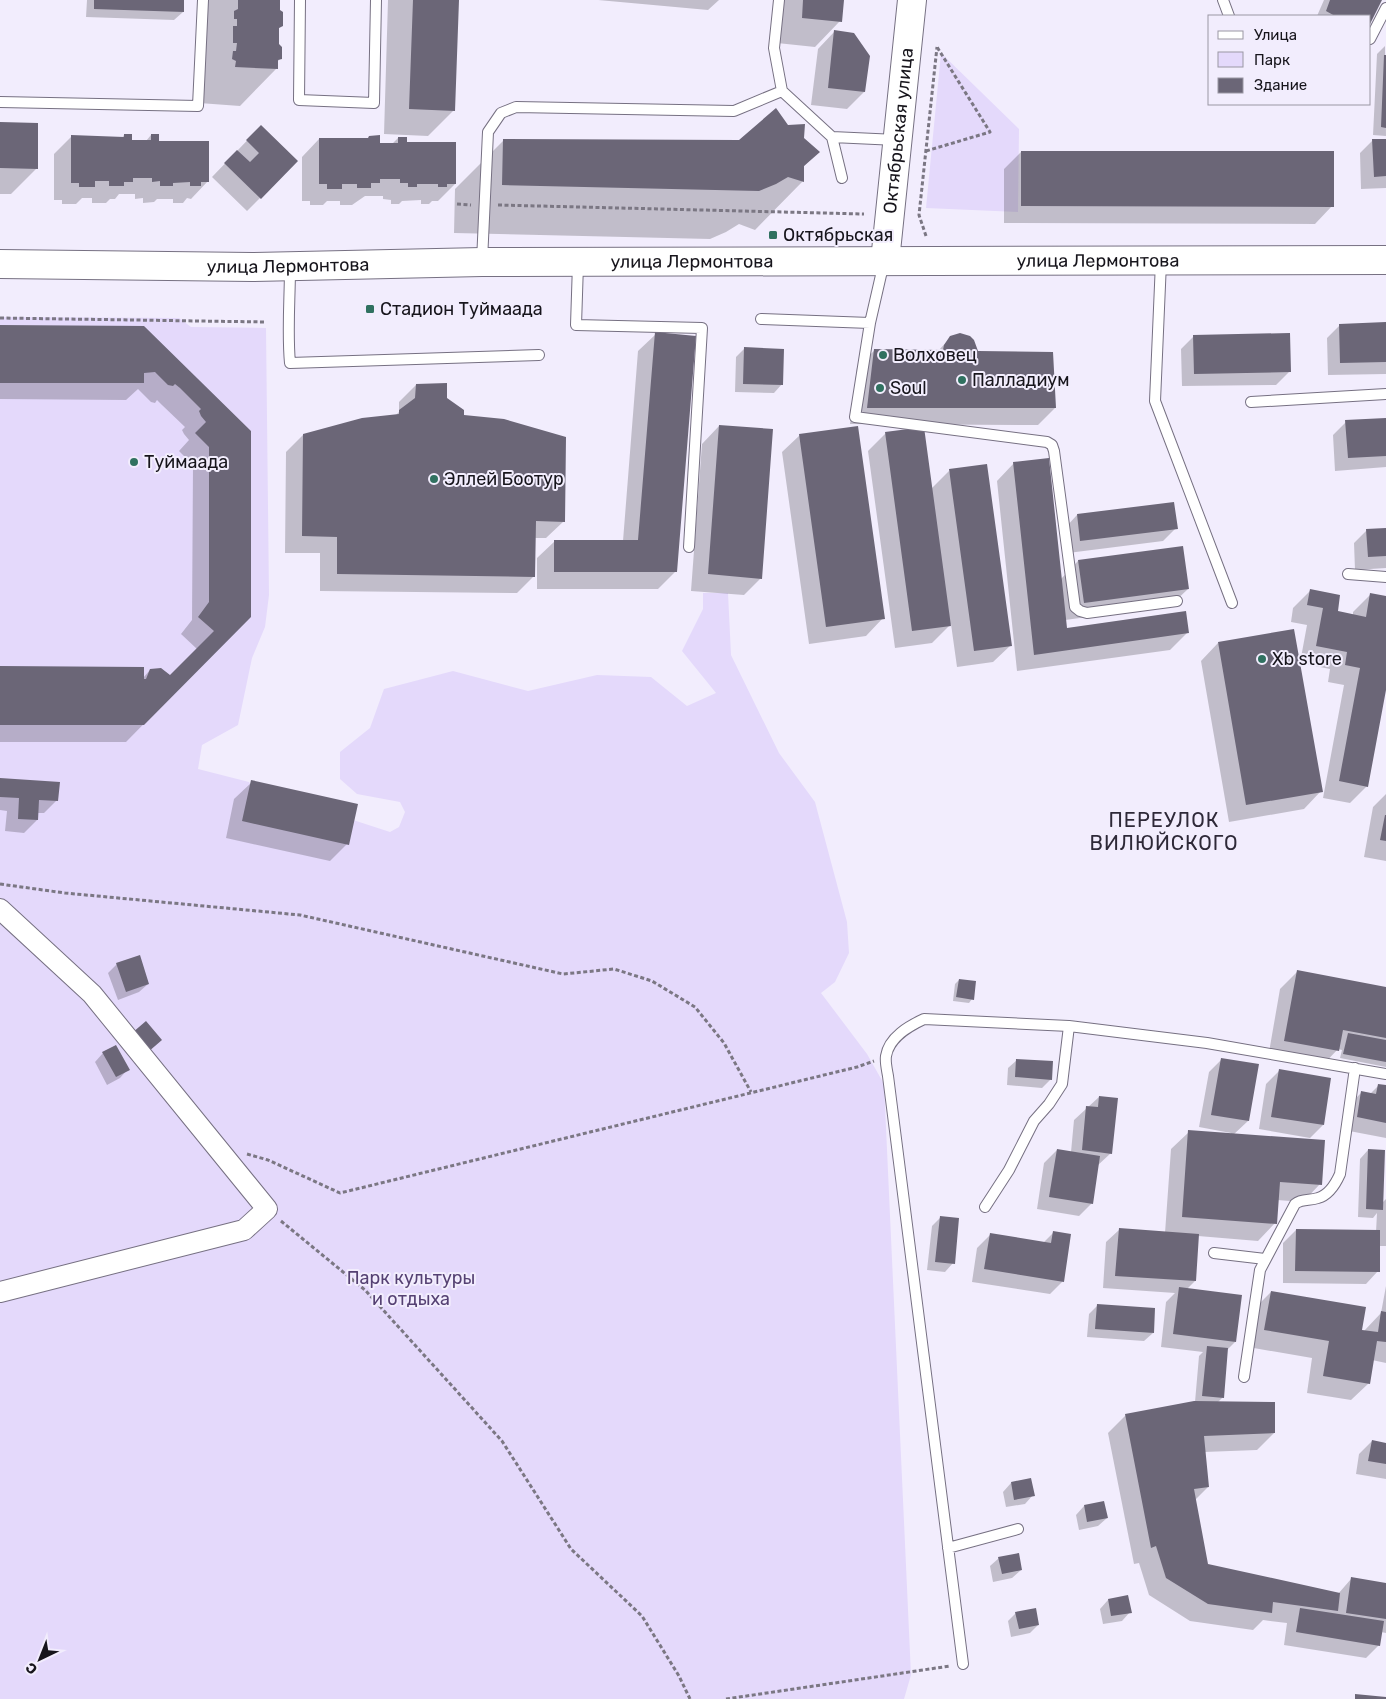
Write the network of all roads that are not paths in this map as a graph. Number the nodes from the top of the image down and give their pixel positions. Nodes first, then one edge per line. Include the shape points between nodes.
1 (203, 0) edge
2 (300, 0) edge
3 (376, 0) edge
4 (779, 0) edge
5 (912, 0) edge
6 (1223, 0) edge
7 (1386, 8) edge
8 (1229, 15) edge
9 (1371, 37) edge
10 (782, 91) junction
11 (0, 102) edge
12 (832, 137) junction
13 (897, 140) junction
14 (842, 178) dead end
15 (1386, 260) edge
16 (1161, 261) junction
17 (482, 262) junction
18 (578, 262) junction
19 (884, 262) junction
20 (0, 264) edge
21 (290, 266) junction
22 (761, 318) dead end
23 (870, 322) junction
24 (539, 354) dead end
25 (1386, 394) edge
26 (1251, 402) dead end
27 (689, 547) dead end
28 (1348, 574) dead end
29 (1386, 577) edge
30 (1177, 601) dead end
31 (1232, 603) dead end
32 (0, 909) edge
33 (1069, 1026) junction
34 (1355, 1068) junction
35 (1386, 1074) edge
36 (985, 1207) dead end
37 (1214, 1253) dead end
38 (1265, 1259) junction
39 (0, 1292) edge
40 (1244, 1377) dead end
41 (1018, 1529) dead end
42 (948, 1548) junction
43 (963, 1664) road end

1 - 11 lane via 198,106
2 - 3 lane via 299,100 374,103
4 - 10 lane via 774,48
5 - 13 main road, Октябрьская улица
6 - 8 lane
7 - 9 lane
10 - 12 lane
10 - 17 lane via 734,111 516,108 501,114 488,132
12 - 13 lane
12 - 14 lane
13 - 19 main road, Октябрьская улица
15 - 16 main road, улица Лермонтова
16 - 19 main road, улица Лермонтова
16 - 31 lane via 1155,401
17 - 18 main road, улица Лермонтова
17 - 21 main road, улица Лермонтова
18 - 19 main road, улица Лермонтова
18 - 27 lane via 576,325 702,328
19 - 23 lane
20 - 21 main road, улица Лермонтова
21 - 24 lane via 290,363
22 - 23 lane
23 - 30 lane via 855,417 1047,442 1054,451 1075,607 1087,613
25 - 26 lane
28 - 29 lane
32 - 39 street via 92,994 267,1209 244,1230
33 - 34 lane via 1206,1043
33 - 36 lane via 1062,1084 1034,1121 1009,1170
33 - 42 lane via 924,1019 907,1027 894,1039 886,1056
34 - 35 lane
34 - 38 lane via 1339,1177 1319,1198 1297,1202
37 - 38 lane
38 - 40 lane via 1260,1270
41 - 42 lane
42 - 43 lane

